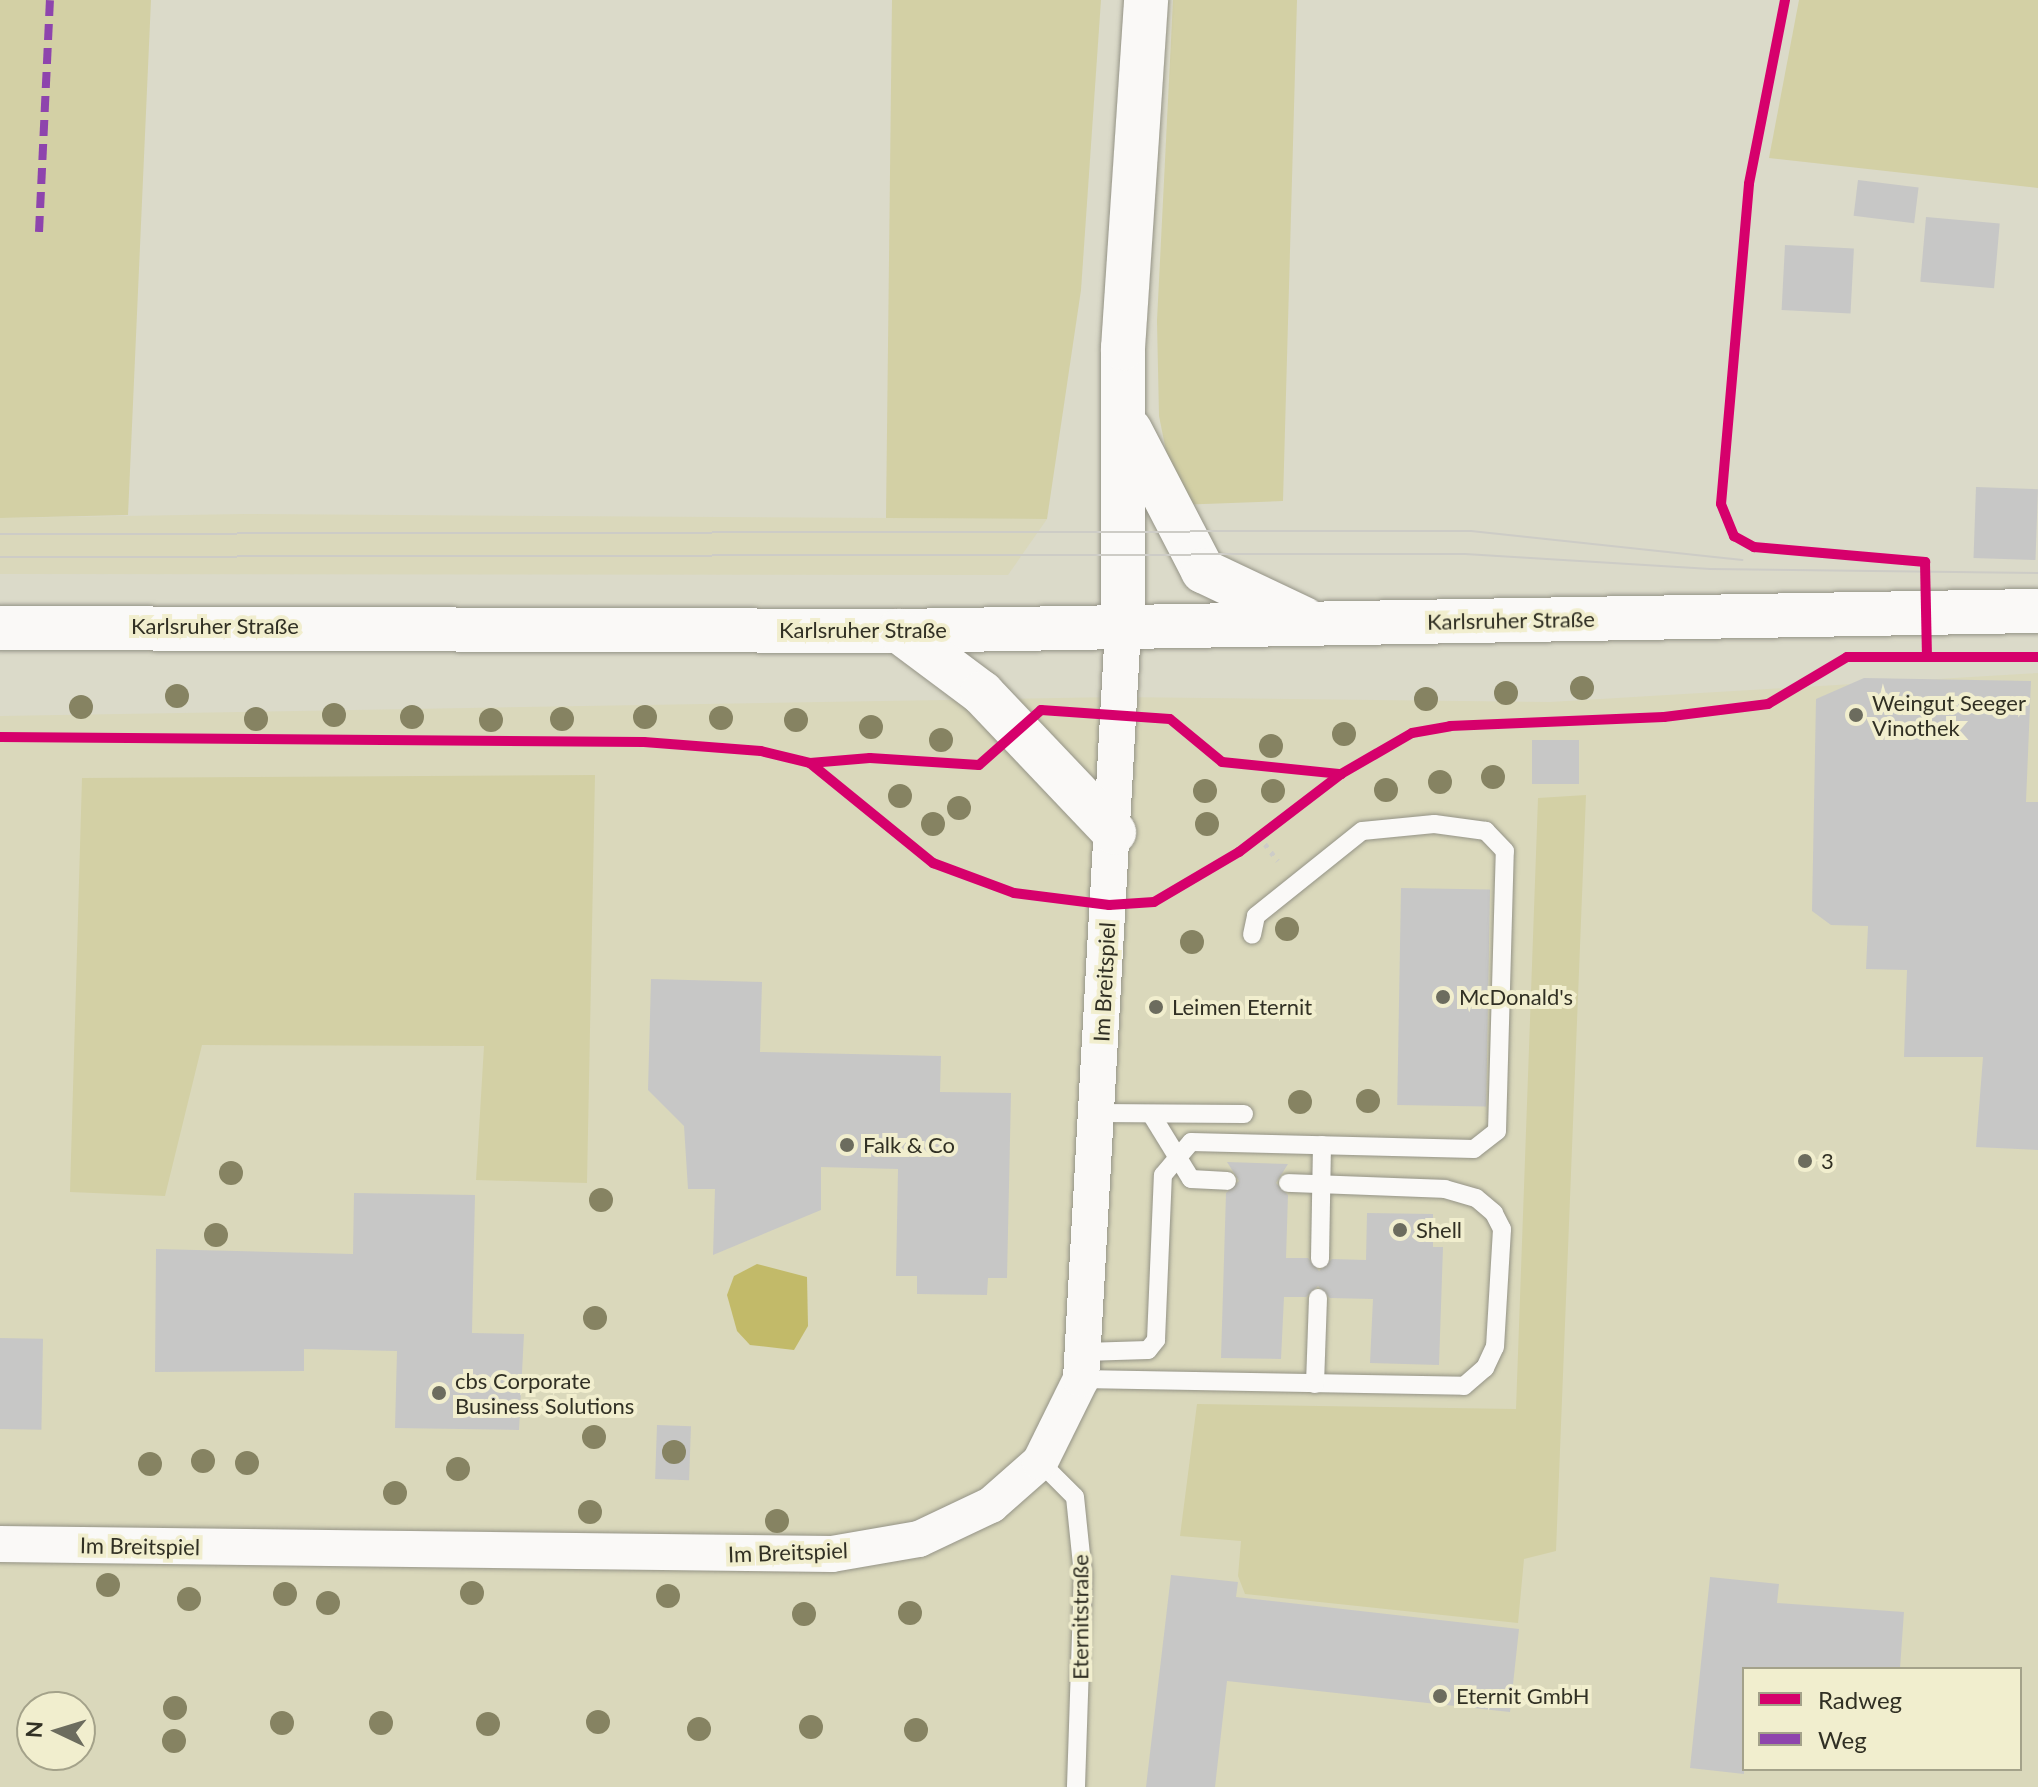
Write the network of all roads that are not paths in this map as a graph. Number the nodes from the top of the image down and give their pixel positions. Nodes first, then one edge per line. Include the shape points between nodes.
1 (1146, 0) edge
2 (1123, 413) junction
3 (2038, 611) edge
4 (1309, 623) junction
5 (1123, 627) junction
6 (0, 628) edge
7 (899, 631) junction
8 (1114, 832) junction
9 (1252, 935) dead end
10 (1097, 1113) junction
11 (1151, 1114) junction
12 (1244, 1114) dead end
13 (1322, 1145) junction
14 (1175, 1153) junction
15 (1227, 1181) dead end
16 (1288, 1183) dead end
17 (1322, 1184) junction
18 (1320, 1259) dead end
19 (1318, 1298) dead end
20 (1082, 1366) junction
21 (1315, 1384) junction
22 (1040, 1462) junction
23 (0, 1544) edge
24 (1076, 1787) edge

1 - 2 main road
2 - 4 main road via 1156,493 1203,571
2 - 5 main road
3 - 4 main road, Karlsruher Straße
4 - 5 main road, Karlsruher Straße
5 - 7 main road, Karlsruher Straße
5 - 8 street, Im Breitspiel
6 - 7 main road, Karlsruher Straße
7 - 8 main road via 982,693
8 - 10 street, Im Breitspiel
9 - 13 lane via 1256,916 1362,831 1447,825 1486,831 1505,851 1497,1131 1474,1149
10 - 11 lane
10 - 20 street, Im Breitspiel
11 - 12 lane
11 - 14 lane
13 - 14 lane via 1191,1142
13 - 17 lane
14 - 15 lane via 1191,1179
14 - 20 lane via 1163,1175 1156,1340 1148,1350
16 - 17 lane
17 - 18 lane
17 - 21 lane via 1445,1189 1476,1198 1502,1229 1495,1347 1464,1386
19 - 21 lane
20 - 21 lane via 1183,1379
20 - 22 street, Im Breitspiel
22 - 23 street, Im Breitspiel via 991,1505 919,1539 832,1554
22 - 24 lane, Eternitstraße via 1075,1497 1083,1575

